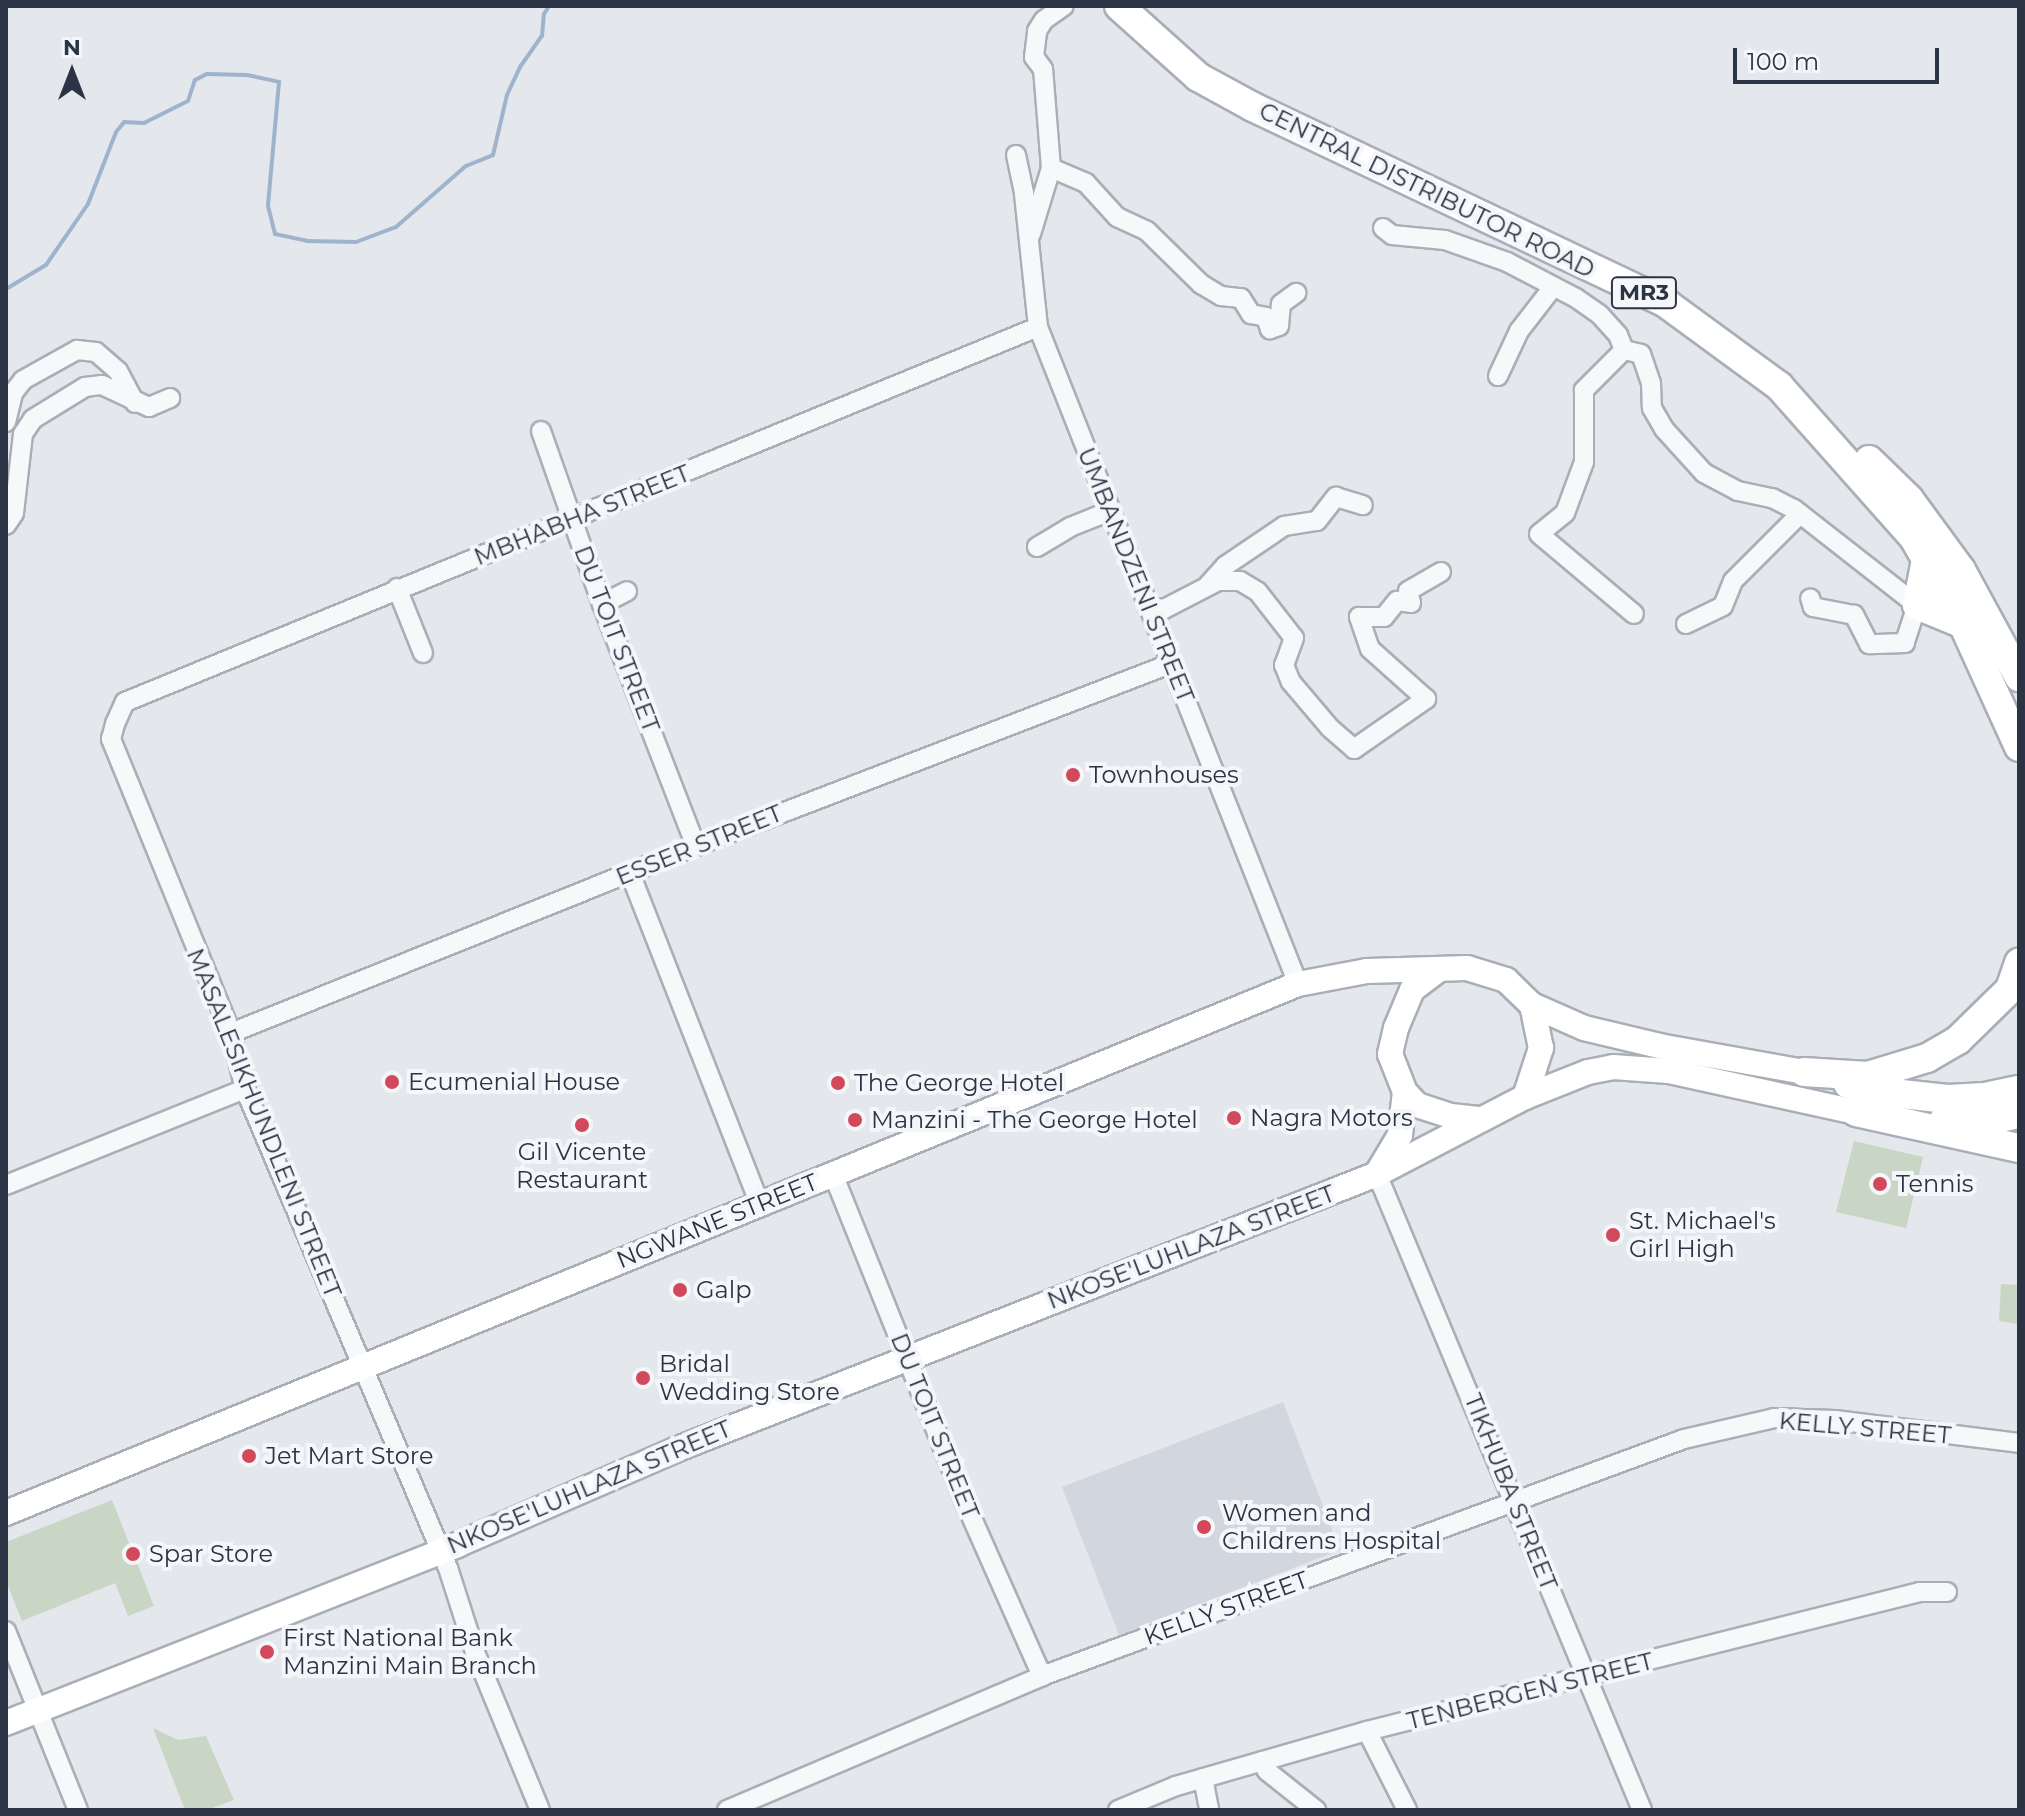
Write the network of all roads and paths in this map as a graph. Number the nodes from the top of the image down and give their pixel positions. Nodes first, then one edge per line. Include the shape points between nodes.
1 (1064, 6) edge
2 (1119, 6) edge
3 (1137, 6) edge
4 (1016, 155) dead end
5 (1051, 168) junction
6 (1383, 228) dead end
7 (1029, 241) junction
8 (1553, 287) junction
9 (1296, 293) dead end
10 (1038, 327) junction
11 (1624, 350) junction
12 (1498, 376) dead end
13 (170, 398) dead end
14 (135, 403) junction
15 (6, 422) edge
16 (541, 431) dead end
17 (1363, 505) dead end
18 (1110, 511) junction
19 (1800, 514) junction
20 (572, 520) junction
21 (6, 525) edge
22 (1037, 547) dead end
23 (1926, 560) junction
24 (1441, 572) dead end
25 (1208, 585) junction
26 (397, 588) junction
27 (627, 591) dead end
28 (1810, 598) dead end
29 (602, 604) junction
30 (1917, 605) junction
31 (1148, 607) junction
32 (1634, 614) dead end
33 (1686, 624) dead end
34 (1963, 624) junction
35 (423, 653) dead end
36 (1170, 664) junction
37 (2019, 677) edge
38 (125, 702) joint
39 (2019, 747) edge
40 (696, 846) junction
41 (630, 873) junction
42 (2019, 963) edge
43 (1437, 971) junction
44 (1298, 984) junction
45 (1532, 1005) junction
46 (231, 1033) junction
47 (1804, 1072) junction
48 (245, 1089) junction
49 (2019, 1090) edge
50 (1405, 1092) junction
51 (1525, 1097) junction
52 (1856, 1112) junction
53 (2019, 1114) edge
54 (1481, 1119) junction
55 (2011, 1147) edge
56 (833, 1174) junction
57 (1377, 1174) junction
58 (6, 1185) edge
59 (759, 1203) junction
60 (906, 1358) junction
61 (363, 1366) junction
62 (2019, 1443) edge
63 (1516, 1502) junction
64 (6, 1513) edge
65 (439, 1550) junction
66 (1947, 1592) dead end
67 (6, 1631) edge
68 (1042, 1676) junction
69 (1587, 1678) junction
70 (38, 1711) junction
71 (6, 1723) edge
72 (1367, 1731) junction
73 (1262, 1761) junction
74 (1203, 1778) junction
75 (78, 1810) edge
76 (540, 1810) edge
77 (727, 1810) edge
78 (1118, 1810) edge
79 (1209, 1810) edge
80 (1316, 1810) edge
81 (1407, 1810) edge
82 (1642, 1810) edge

1 - 5 street via 1037,31 1034,57 1043,69
2 - 23 highway, CENTRAL DISTRIBUTOR ROAD / MR3 via 1198,77 1667,304 1779,386 1892,511
3 - 37 highway, CENTRAL DISTRIBUTOR ROAD / MR3 via 1202,66 1674,298 1784,377 1909,499 1961,570
4 - 7 street, UMBANDZENI STREET
5 - 7 street
5 - 9 street via 1086,183 1117,217 1147,231 1201,284 1221,296 1241,298 1251,314 1266,317 1270,329 1283,327 1281,304
6 - 8 street via 1392,235 1445,240 1507,262
7 - 10 street, UMBANDZENI STREET
8 - 11 street via 1600,315
8 - 12 street via 1519,331
10 - 18 street, UMBANDZENI STREET
10 - 20 street, MBHABHA STREET
11 - 19 street via 1641,354 1651,383 1652,408 1704,473
11 - 32 street via 1584,390 1584,462 1565,513 1539,534
13 - 14 street via 149,407
14 - 15 street via 118,371 96,352 77,350 23,380 13,393
14 - 21 street via 102,385 85,387 33,419 23,434 14,513
16 - 20 street, DU TOIT STREET
17 - 25 street via 1336,497 1317,521 1284,526 1225,566
18 - 22 street
18 - 31 street, UMBANDZENI STREET
19 - 30 street
19 - 33 street via 1733,581 1723,606
20 - 26 street, MBHABHA STREET
20 - 29 street, DU TOIT STREET
23 - 30 highway
23 - 34 highway, CENTRAL DISTRIBUTOR ROAD / MR3
24 - 25 street via 1408,591 1411,603 1397,601 1384,617 1359,617 1370,649 1426,699 1354,749 1291,682 1284,665 1294,638 1258,592 1240,581
25 - 31 street via 1164,609
26 - 35 street
26 - 38 street, MBHABHA STREET
27 - 29 street
28 - 30 street via 1813,607 1854,615 1869,644 1905,643
29 - 40 street, DU TOIT STREET
30 - 34 highway
31 - 36 street, UMBANDZENI STREET
34 - 39 highway, CENTRAL DISTRIBUTOR ROAD / MR3
36 - 40 street, ESSER STREET
36 - 44 street, UMBANDZENI STREET
38 - 46 street, MASALESIKHUNDLENI STREET via 111,739
40 - 41 street, ESSER STREET
41 - 46 street, ESSER STREET
41 - 59 street
42 - 47 highway via 2010,989 1958,1040 1927,1058 1868,1076
43 - 44 main road, NGWANE STREET via 1367,971
43 - 45 main road via 1467,968 1491,974 1506,980
43 - 50 main road via 1412,990 1396,1028 1390,1054
44 - 56 main road, NGWANE STREET
45 - 47 main road via 1584,1028
45 - 51 main road via 1541,1048
46 - 48 street, MASALESIKHUNDLENI STREET
47 - 49 highway via 1874,1091 1948,1099
48 - 58 street
48 - 61 street, MASALESIKHUNDLENI STREET
50 - 54 main road via 1434,1112
50 - 57 main road via 1400,1135
51 - 52 main road via 1588,1072 1635,1067
51 - 54 main road
52 - 53 highway via 1949,1121
52 - 55 highway
54 - 57 main road, NKOSE'LUHLAZA STREET
56 - 59 main road, NGWANE STREET
56 - 60 street, DU TOIT STREET
57 - 60 main road, NKOSE'LUHLAZA STREET
57 - 63 street, TIKHUBA STREET
59 - 61 main road, NGWANE STREET
60 - 65 main road, NKOSE'LUHLAZA STREET
60 - 68 street, DU TOIT STREET
61 - 64 main road, NGWANE STREET
61 - 65 street, MASALESIKHUNDLENI STREET
62 - 63 street, KELLY STREET via 1835,1420 1774,1418 1684,1439
63 - 68 street, KELLY STREET
63 - 69 street, TIKHUBA STREET
65 - 70 main road, NKOSE'LUHLAZA STREET
65 - 76 street, MASALESIKHUNDLENI STREET
66 - 69 street, TENBERGEN STREET via 1920,1592
67 - 70 street
68 - 77 street, KELLY STREET
69 - 72 street, TENBERGEN STREET
69 - 82 street, TIKHUBA STREET
70 - 71 main road, NKOSE'LUHLAZA STREET
70 - 75 street
72 - 73 street, TENBERGEN STREET
72 - 81 street
73 - 74 street, TENBERGEN STREET
73 - 80 street via 1267,1771
74 - 78 street, TENBERGEN STREET
74 - 79 street

